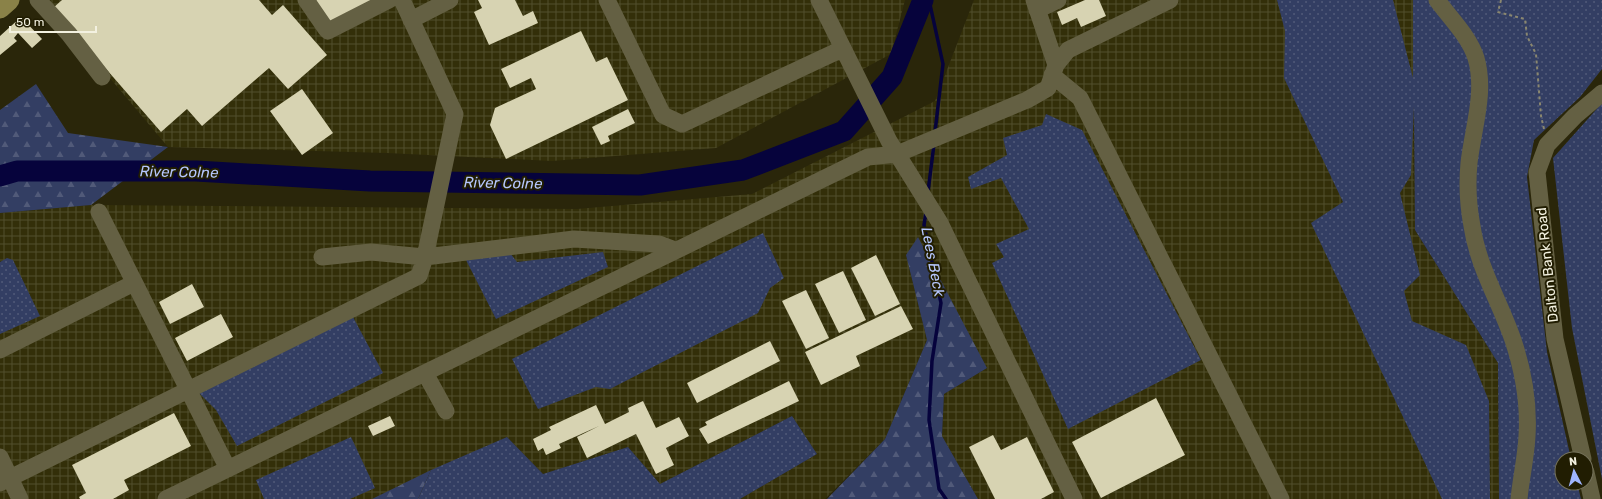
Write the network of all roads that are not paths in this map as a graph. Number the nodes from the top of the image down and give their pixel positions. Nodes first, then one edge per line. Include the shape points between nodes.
1 (9, 0) edge
2 (306, 0) edge
3 (390, 0) edge
4 (402, 0) edge
5 (450, 0) edge
6 (607, 0) edge
7 (819, 0) edge
8 (1058, 0) edge
9 (1170, 0) edge
10 (1437, 0) edge
11 (47, 3) edge
12 (1035, 5) edge
13 (0, 8) edge
14 (411, 20) junction
15 (842, 49) junction
16 (1054, 70) junction
17 (102, 77) dead end
18 (1602, 93) edge
19 (893, 148) junction
20 (99, 212) dead end
21 (675, 250) junction
22 (425, 257) junction
23 (322, 258) dead end
24 (134, 283) junction
25 (0, 350) edge
26 (425, 373) junction
27 (188, 391) junction
28 (446, 411) dead end
29 (1581, 451) edge
30 (0, 457) edge
31 (228, 468) junction
32 (5, 481) edge
33 (20, 499) edge
34 (166, 499) edge
35 (1074, 499) edge
36 (1281, 499) edge
37 (1519, 499) edge

1 - 13 main road
2 - 3 street via 326,30 331,30
4 - 14 street
5 - 14 street
6 - 15 street via 663,115 682,124
7 - 15 street
8 - 12 street
9 - 16 street via 1068,50
10 - 37 street via 1476,57 1480,78 1469,163 1468,198 1472,228 1483,267 1513,341 1523,382 1527,408 1527,436
11 - 17 street
12 - 16 street
14 - 22 street via 455,114
15 - 19 street
16 - 19 street via 1048,88 1027,100
16 - 36 street via 1080,98
18 - 29 street, Dalton Bank Road via 1547,145 1537,172 1555,339
19 - 21 street via 868,157
19 - 35 street via 940,223
20 - 24 street
21 - 22 street via 659,244 574,239
21 - 26 street
22 - 23 street via 371,252
22 - 27 street via 419,276
24 - 25 street
24 - 27 street
26 - 28 street
26 - 31 street
27 - 31 street
27 - 32 street
30 - 32 street
31 - 34 street
32 - 33 street

